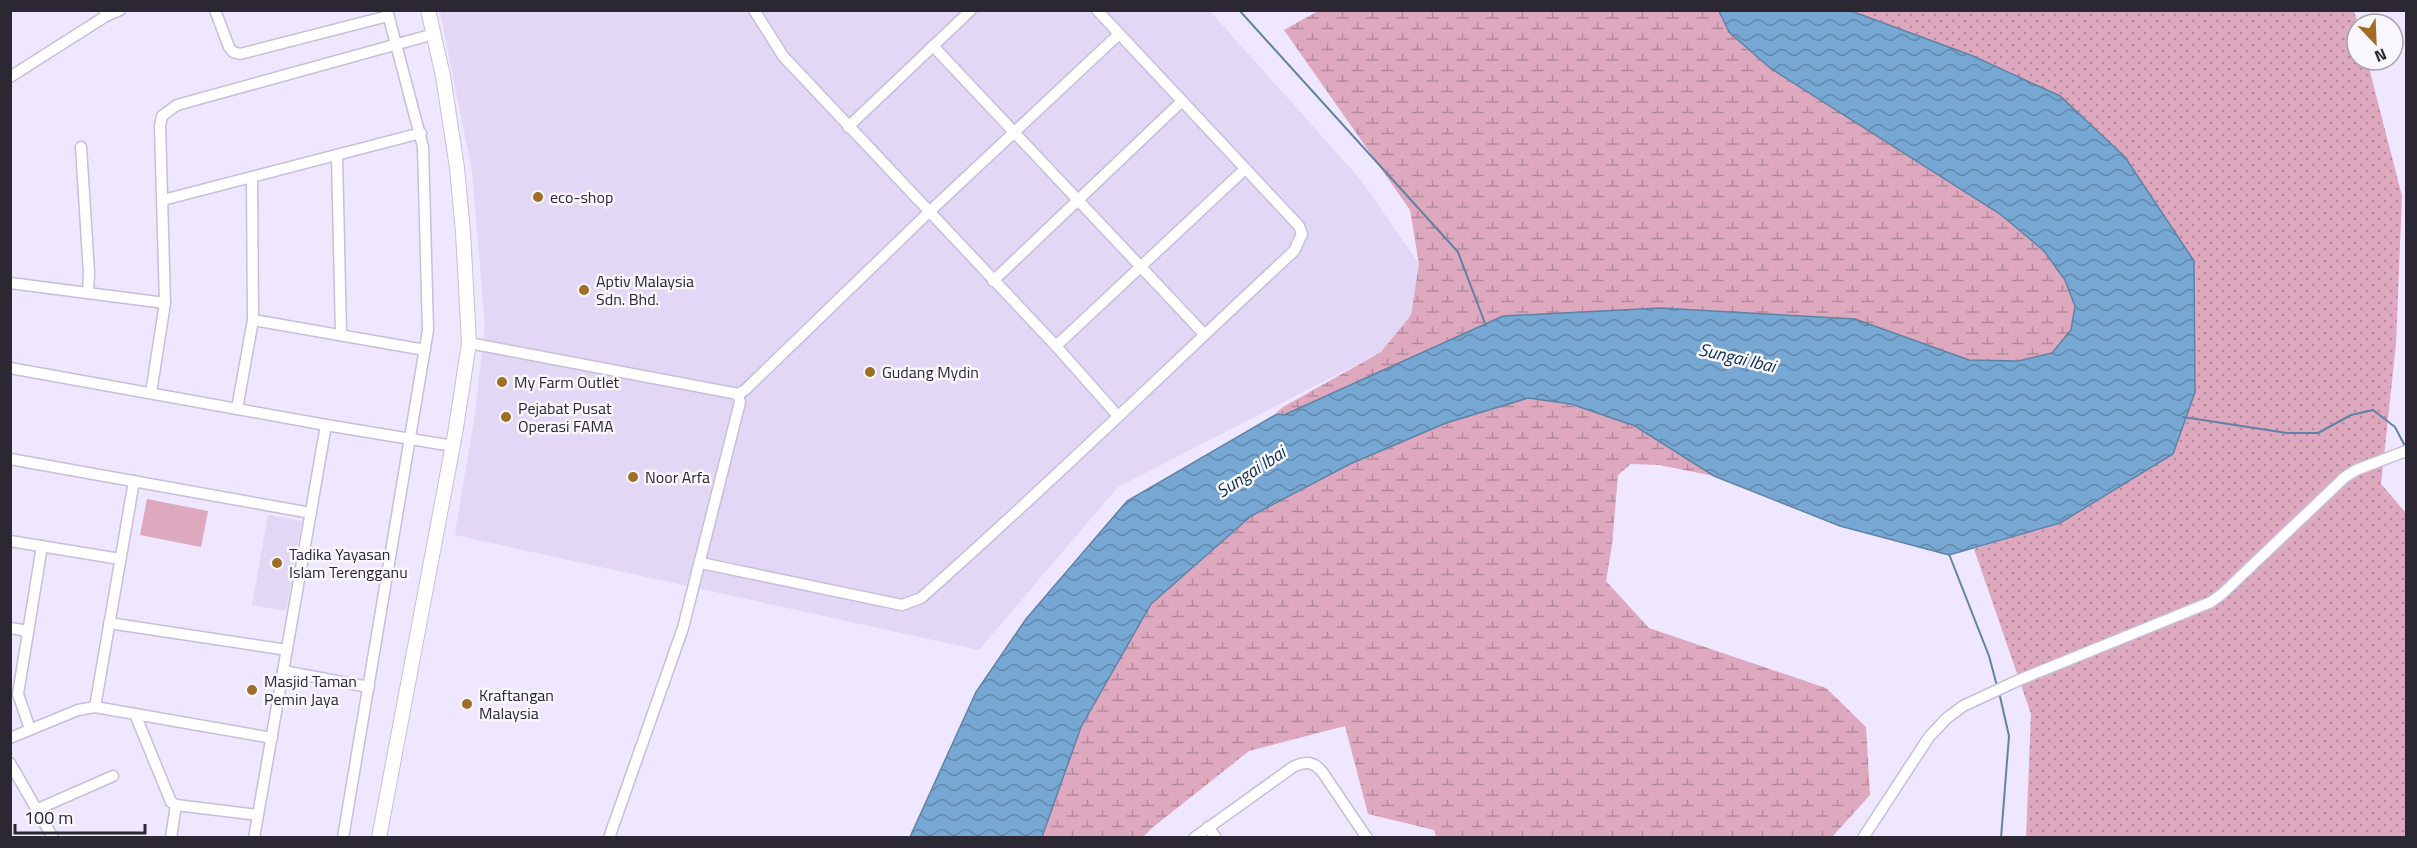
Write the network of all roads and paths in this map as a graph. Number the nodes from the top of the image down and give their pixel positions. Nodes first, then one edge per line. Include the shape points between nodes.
1 (120, 10) edge
2 (215, 10) edge
3 (428, 10) edge
4 (754, 10) edge
5 (971, 10) edge
6 (1097, 10) edge
7 (105, 13) edge
8 (388, 13) edge
9 (434, 34) junction
10 (1119, 34) junction
11 (394, 37) junction
12 (933, 46) junction
13 (10, 77) edge
14 (1182, 101) junction
15 (848, 128) junction
16 (1014, 132) junction
17 (421, 133) junction
18 (81, 147) dead end
19 (337, 155) junction
20 (1245, 169) junction
21 (252, 177) junction
22 (163, 200) junction
23 (1078, 200) junction
24 (928, 213) junction
25 (1140, 267) junction
26 (993, 281) junction
27 (10, 283) edge
28 (88, 293) junction
29 (165, 303) junction
30 (254, 321) junction
31 (341, 334) junction
32 (1204, 334) junction
33 (469, 343) junction
34 (1056, 346) junction
35 (425, 350) junction
36 (10, 368) edge
37 (151, 393) junction
38 (738, 394) junction
39 (237, 409) junction
40 (1118, 416) junction
41 (326, 425) junction
42 (411, 440) junction
43 (453, 446) junction
44 (2406, 451) edge
45 (10, 459) edge
46 (134, 481) junction
47 (310, 513) junction
48 (10, 541) edge
49 (42, 546) junction
50 (120, 559) junction
51 (701, 563) junction
52 (109, 623) junction
53 (10, 628) edge
54 (28, 631) junction
55 (287, 651) junction
56 (283, 671) junction
57 (369, 687) junction
58 (95, 707) junction
59 (135, 714) junction
60 (30, 729) junction
61 (10, 738) edge
62 (272, 738) junction
63 (10, 763) edge
64 (113, 776) dead end
65 (177, 805) junction
66 (38, 809) junction
67 (258, 815) junction
68 (1208, 827) junction
69 (53, 837) edge
70 (171, 837) edge
71 (254, 837) edge
72 (343, 837) edge
73 (379, 837) edge
74 (609, 837) edge
75 (1194, 837) edge
76 (1216, 837) edge
77 (1366, 837) edge
78 (1863, 837) edge

1 - 7 street
2 - 8 street via 229,47 240,54
3 - 9 street
4 - 15 street via 783,56
5 - 12 street
6 - 10 street
7 - 13 street
8 - 11 street
9 - 11 street
9 - 33 street via 457,168
10 - 14 street
10 - 16 street
11 - 17 street
11 - 22 street via 167,110 160,126
12 - 15 street
12 - 16 street
14 - 20 street
14 - 23 street
15 - 24 street
16 - 23 street
16 - 24 street
17 - 19 street
17 - 35 street via 428,330
18 - 28 street
19 - 21 street
19 - 31 street
20 - 25 street
20 - 32 street via 1299,226 1302,234 1294,251
21 - 22 street
21 - 30 street
22 - 29 street
23 - 25 street
23 - 26 street
24 - 26 street
24 - 38 street
25 - 32 street
25 - 34 street
26 - 34 street
27 - 28 street
28 - 29 street
29 - 37 street
30 - 31 street
30 - 39 street
31 - 35 street
32 - 40 street
33 - 38 street
33 - 43 street
34 - 40 street
35 - 42 street
36 - 37 street
37 - 39 street
38 - 51 street via 740,402
39 - 41 street
40 - 51 street via 1014,516 912,603 902,605
41 - 42 street
41 - 47 street
42 - 43 street
42 - 57 street
43 - 73 street
44 - 78 street via 2356,470 2333,487 2211,602 1980,697 1947,718 1929,737
45 - 46 street
46 - 47 street
46 - 50 street
47 - 55 street
48 - 49 street
49 - 50 street
49 - 54 street
50 - 52 street
51 - 74 street via 680,639
52 - 55 street
52 - 58 street
53 - 54 street
54 - 60 street via 18,694
55 - 56 street
56 - 57 street
56 - 62 street
57 - 72 street
58 - 59 street
58 - 60 street
59 - 62 street
59 - 65 street via 168,797
60 - 61 street
62 - 67 street
63 - 66 street
64 - 66 street
65 - 67 street
65 - 70 street
66 - 69 street
67 - 71 street
68 - 75 street
68 - 76 street
68 - 77 street via 1293,767 1310,762 1323,773

